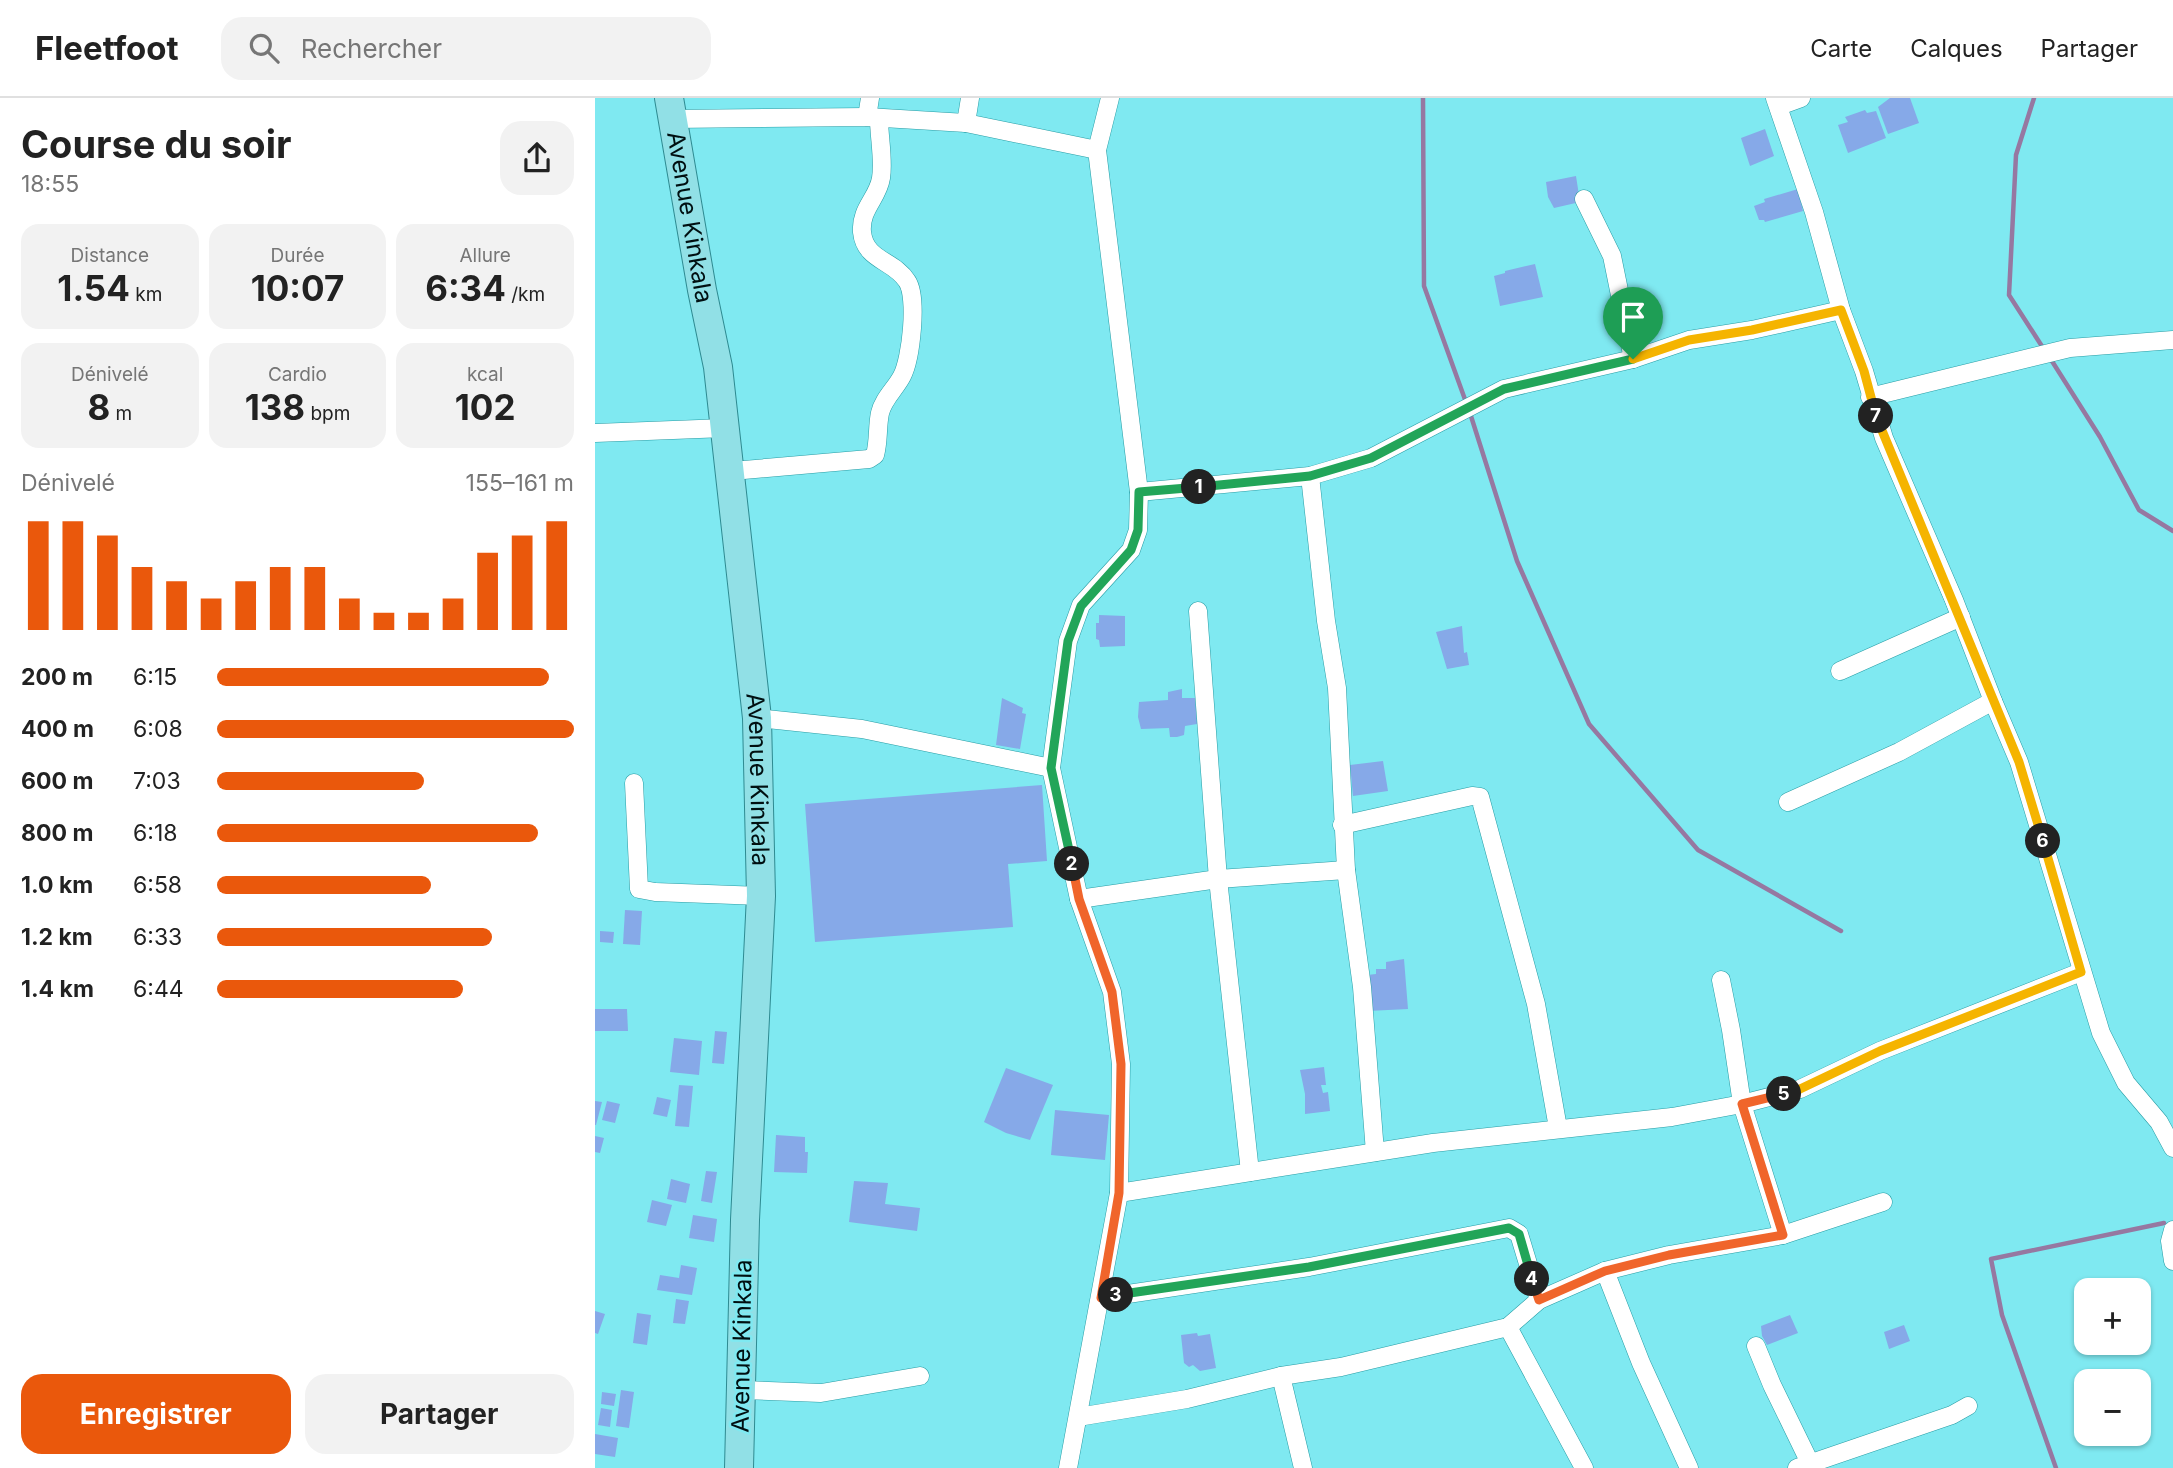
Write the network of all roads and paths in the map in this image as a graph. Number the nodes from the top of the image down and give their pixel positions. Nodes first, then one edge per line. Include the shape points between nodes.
1 (870, 98) edge
2 (970, 98) edge
3 (1110, 98) edge
4 (1801, 98) edge
5 (1777, 102) edge
6 (670, 108) edge
7 (873, 118) junction
8 (966, 123) junction
9 (1097, 150) junction
10 (1584, 199) dead end
11 (1841, 310) junction
12 (2173, 340) edge
13 (1633, 359) junction
14 (1870, 397) junction
15 (725, 428) junction
16 (595, 433) edge
17 (732, 471) junction
18 (1310, 476) junction
19 (1139, 492) junction
20 (1198, 611) dead end
21 (1961, 617) junction
22 (1840, 671) dead end
23 (1993, 701) junction
24 (757, 718) junction
25 (1051, 768) junction
26 (633, 783) dead end
27 (1788, 802) dead end
28 (1342, 825) junction
29 (1346, 870) junction
30 (1218, 879) junction
31 (761, 896) junction
32 (1079, 899) junction
33 (2081, 972) junction
34 (1721, 980) dead end
35 (1742, 1104) junction
36 (1558, 1128) junction
37 (2173, 1149) edge
38 (1375, 1152) junction
39 (1250, 1172) junction
40 (1119, 1193) junction
41 (1883, 1202) dead end
42 (2173, 1230) edge
43 (1783, 1235) junction
44 (2173, 1261) edge
45 (1605, 1271) junction
46 (1101, 1298) junction
47 (1539, 1300) junction
48 (1508, 1328) junction
49 (1756, 1346) dead end
50 (920, 1376) dead end
51 (1281, 1376) junction
52 (742, 1390) junction
53 (1968, 1406) dead end
54 (1078, 1417) junction
55 (1804, 1466) edge
56 (739, 1468) edge
57 (1068, 1468) edge
58 (1303, 1468) edge
59 (1584, 1468) edge
60 (1689, 1468) edge

1 - 7 street
2 - 8 street
3 - 9 street
4 - 5 street
5 - 11 street
6 - 7 street
6 - 15 main road, Avenue Kinkala via 718,366
7 - 8 street
7 - 17 street via 882,176 863,216 864,245 907,280 912,305 909,356 903,376 880,410 875,455 869,460
8 - 9 street
9 - 19 street
10 - 13 street via 1612,256
11 - 13 street via 1689,340
11 - 14 street
12 - 14 street via 2070,348
13 - 18 street via 1504,389 1371,458
14 - 21 street
15 - 16 street
15 - 17 main road, Avenue Kinkala
17 - 24 main road, Avenue Kinkala
18 - 19 street
18 - 28 street via 1337,688
19 - 25 street via 1138,530 1131,550 1081,606 1068,641
20 - 30 street
21 - 22 street
21 - 23 street
23 - 27 street via 1899,752
23 - 33 street via 2019,762
24 - 25 street via 862,729
24 - 31 main road, Avenue Kinkala
25 - 32 street
26 - 31 street via 639,890
28 - 29 street
28 - 36 street via 1480,797 1536,1004
29 - 30 street
29 - 38 street via 1362,987
30 - 32 street
30 - 39 street
31 - 52 main road, Avenue Kinkala via 745,1220
32 - 40 street via 1112,992 1121,1064
33 - 35 street via 1880,1051 1800,1089
33 - 37 street via 2101,1032 2126,1083
34 - 35 street
35 - 36 street via 1672,1117
35 - 43 street
36 - 38 street
38 - 39 street
39 - 40 street
40 - 46 street
41 - 43 street
42 - 44 street
43 - 45 street
45 - 47 street
45 - 60 street
46 - 47 street via 1309,1267 1509,1228 1519,1234
46 - 54 street
47 - 48 street
48 - 51 street
48 - 59 street
49 - 55 street
50 - 52 street via 821,1392
51 - 54 street via 1187,1399
51 - 58 street
52 - 56 main road, Avenue Kinkala
53 - 55 street
54 - 57 street

